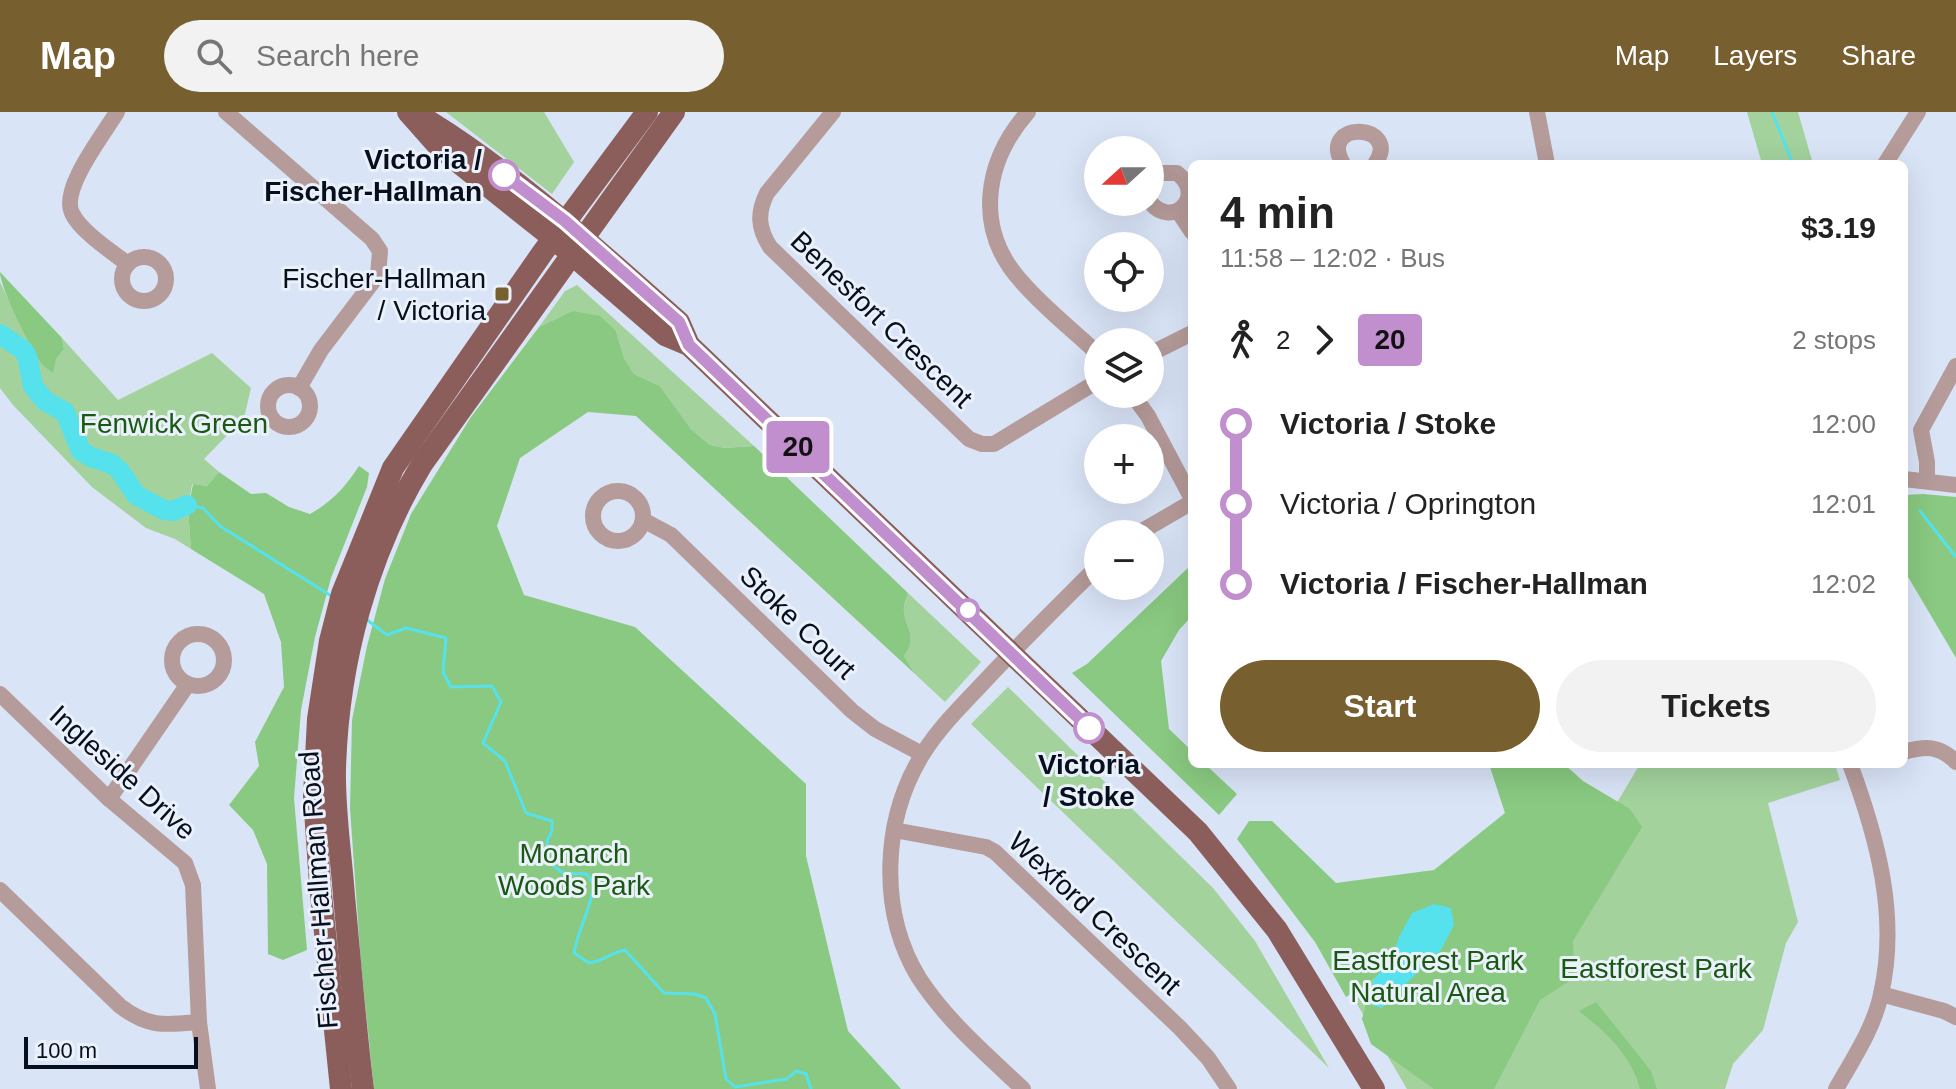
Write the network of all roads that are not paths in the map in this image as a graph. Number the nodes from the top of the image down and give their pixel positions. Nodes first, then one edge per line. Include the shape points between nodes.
1 (117, 112) edge
2 (226, 112) edge
3 (411, 112) edge
4 (647, 112) edge
5 (674, 112) edge
6 (833, 112) edge
7 (1028, 112) edge
8 (1537, 112) edge
9 (1918, 112) edge
10 (1341, 160) edge
11 (1379, 160) edge
12 (1546, 160) edge
13 (1888, 160) edge
14 (1164, 172) edge
15 (1188, 191) edge
16 (1188, 198) edge
17 (1178, 211) junction
18 (1164, 213) edge
19 (1188, 226) edge
20 (559, 230) junction
21 (578, 246) junction
22 (128, 264) dead end
23 (1188, 335) edge
24 (1084, 341) edge
25 (1164, 347) edge
26 (1956, 366) edge
27 (299, 388) dead end
28 (1084, 389) edge
29 (1142, 408) edge
30 (1908, 479) edge
31 (1927, 481) junction
32 (1956, 485) edge
33 (1188, 492) edge
34 (1188, 502) edge
35 (643, 520) dead end
36 (1160, 520) edge
37 (360, 574) junction
38 (1084, 580) edge
39 (340, 646) junction
40 (1011, 652) junction
41 (188, 684) dead end
42 (0, 694) edge
43 (1908, 751) edge
44 (922, 754) junction
45 (1956, 762) edge
46 (1857, 768) edge
47 (109, 799) junction
48 (894, 830) junction
49 (0, 890) edge
50 (1881, 994) junction
51 (1956, 1017) edge
52 (199, 1022) junction
53 (208, 1089) edge
54 (341, 1089) edge
55 (363, 1089) edge
56 (1023, 1089) edge
57 (1229, 1089) edge
58 (1374, 1089) edge
59 (1836, 1089) edge

1 - 22 street via 76,179 69,202 80,225
2 - 27 street via 380,251 378,275
3 - 20 main road via 439,147
4 - 20 main road
5 - 21 main road, Fischer-Hallman Road
6 - 28 street, Benesfort Crescent via 767,193 759,220 770,247 969,439 994,444
7 - 24 street via 998,156 990,194 994,234 1020,281
8 - 12 street
9 - 13 street
10 - 11 street via 1340,143 1359,130 1379,144
14 - 15 street via 1177,173
16 - 17 street
17 - 18 street
17 - 19 street
20 - 21 main road
20 - 37 main road via 393,468
21 - 37 main road, Fischer-Hallman Road via 422,464
21 - 40 main road via 665,335 689,345
23 - 25 street
26 - 31 street via 1921,430
29 - 33 street
30 - 31 street
31 - 32 street
34 - 36 street
35 - 44 street, Stoke Court via 671,535 852,711
37 - 39 main road, Fischer-Hallman Road
38 - 40 street
39 - 54 main road, Fischer-Hallman Road via 318,719 314,796
39 - 55 main road, Fischer-Hallman Road via 336,782
40 - 44 street
40 - 58 main road via 1198,832 1238,878 1277,930
41 - 47 street
42 - 47 street, Ingleside Drive
43 - 45 street via 1936,747
44 - 48 street
46 - 50 street via 1886,896
47 - 52 street, Ingleside Drive via 185,863 193,885
48 - 56 street via 894,913 918,976 959,1030
48 - 57 street, Wexford Crescent via 995,852 1180,1028
49 - 52 street via 139,1020
50 - 51 street
50 - 59 street
52 - 53 street, Ingleside Drive

